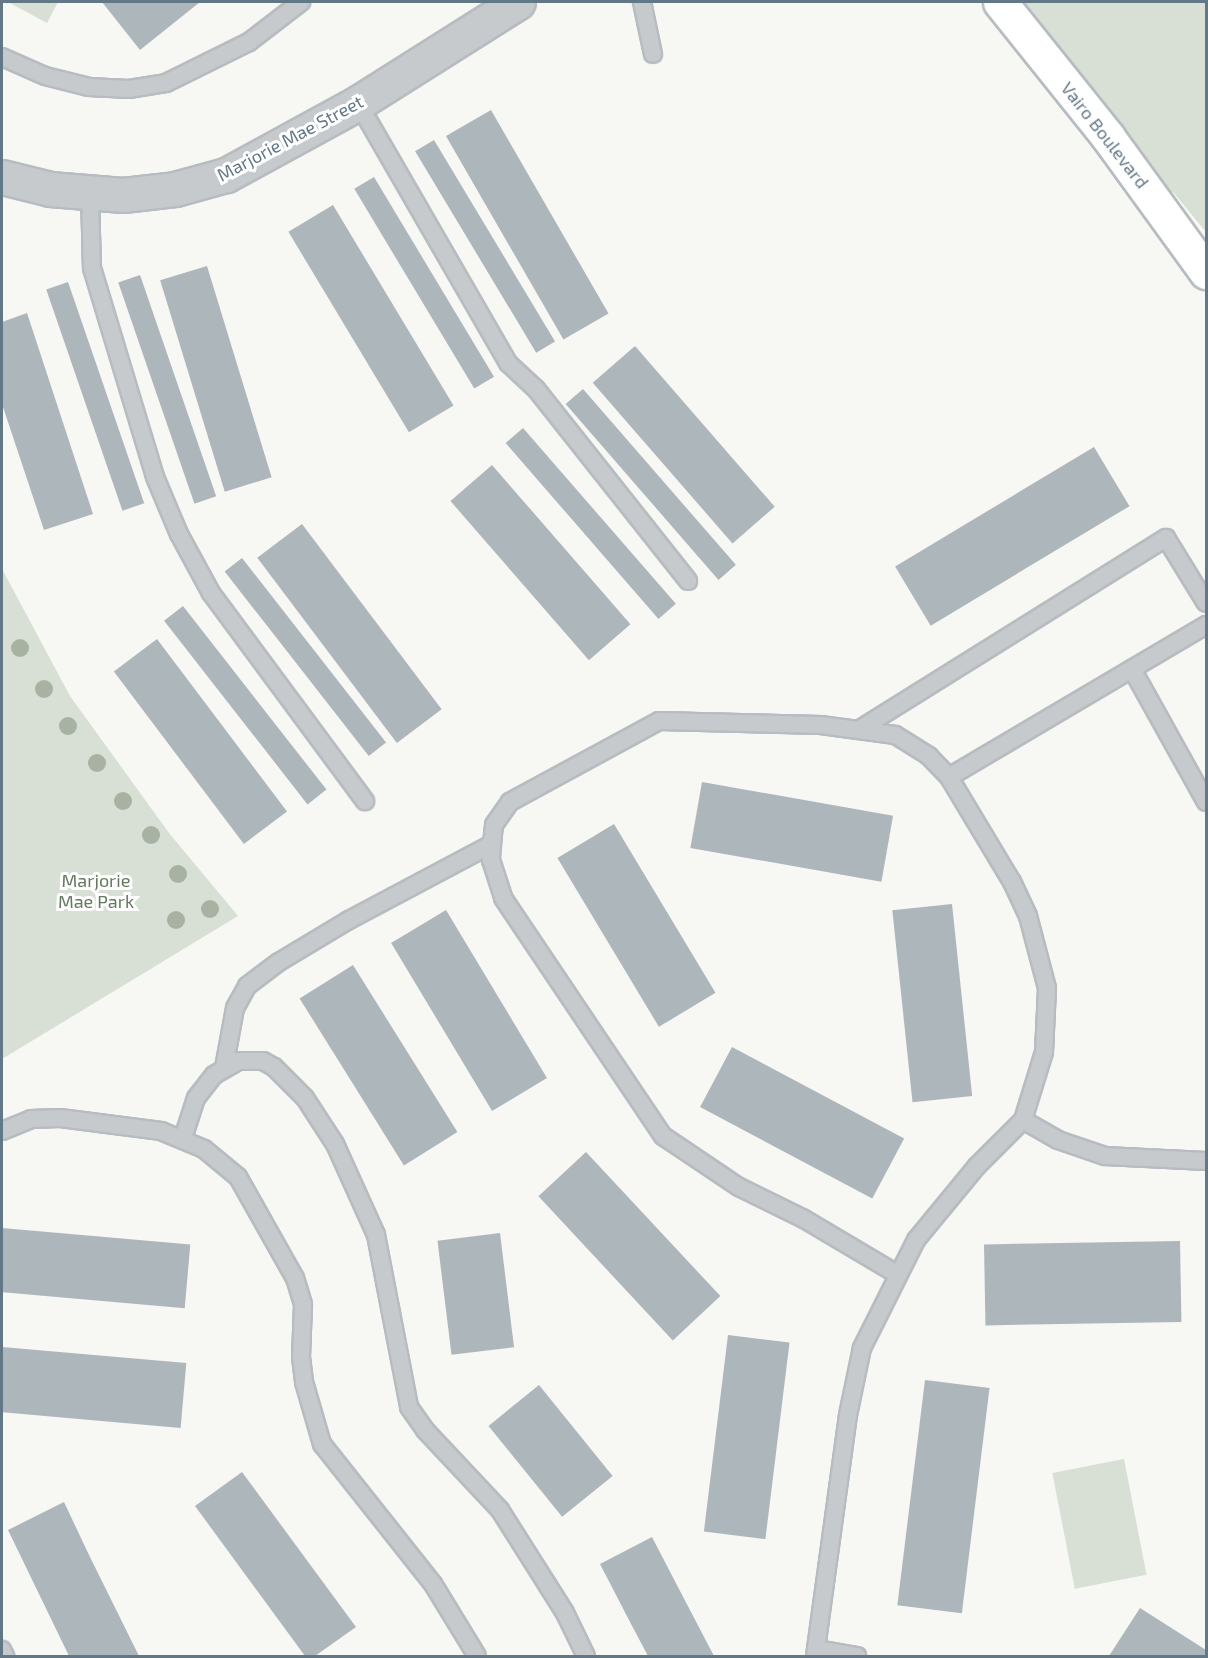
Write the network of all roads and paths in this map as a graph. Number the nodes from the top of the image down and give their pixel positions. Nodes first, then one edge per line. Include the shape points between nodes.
1 (301, 2) edge
2 (518, 2) edge
3 (642, 2) edge
4 (1000, 2) edge
5 (653, 54) dead end
6 (2, 57) edge
7 (358, 103) junction
8 (2, 177) edge
9 (90, 194) junction
10 (1206, 272) edge
11 (688, 581) dead end
12 (1206, 603) edge
13 (1206, 625) edge
14 (1132, 669) junction
15 (860, 729) junction
16 (949, 777) junction
17 (365, 801) dead end
18 (1206, 802) edge
19 (492, 844) junction
20 (224, 1068) junction
21 (1023, 1119) junction
22 (2, 1131) edge
23 (183, 1138) junction
24 (1206, 1161) edge
25 (897, 1274) junction
26 (2, 1650) edge
27 (816, 1653) edge
28 (5, 1656) edge
29 (477, 1656) edge
30 (586, 1656) edge
31 (857, 1656) edge

1 - 6 lane via 249,42 166,83 129,89 89,87 45,76
2 - 7 street, Marjorie Mae Street
3 - 5 lane
4 - 10 street, Vairo Boulevard via 1108,137
7 - 9 street, Marjorie Mae Street via 226,175 175,189
7 - 11 lane via 508,363 536,389
8 - 9 street, Marjorie Mae Street
9 - 17 lane via 92,268 154,477 179,534 211,593
12 - 15 lane via 1166,538
13 - 14 lane
14 - 16 lane
14 - 18 lane
15 - 16 lane via 895,735 913,744
15 - 19 lane via 660,721 522,793 500,814
16 - 21 lane via 1012,882 1040,951 1047,987 1047,1035
19 - 20 lane via 349,920 247,986 235,1008
19 - 25 lane via 491,860 503,898 663,1136 739,1187 804,1219
20 - 23 lane via 196,1098
20 - 30 lane via 238,1061 263,1061 286,1077 318,1117 376,1235 409,1407 425,1430 500,1510 565,1613
21 - 24 lane via 1058,1140 1105,1156
21 - 25 lane via 977,1166 916,1240
22 - 23 lane via 31,1119 60,1118 132,1125
23 - 29 lane via 238,1177 295,1278 303,1305 304,1382 322,1444 433,1584
25 - 27 lane via 862,1348 850,1404
26 - 28 lane
27 - 31 lane

